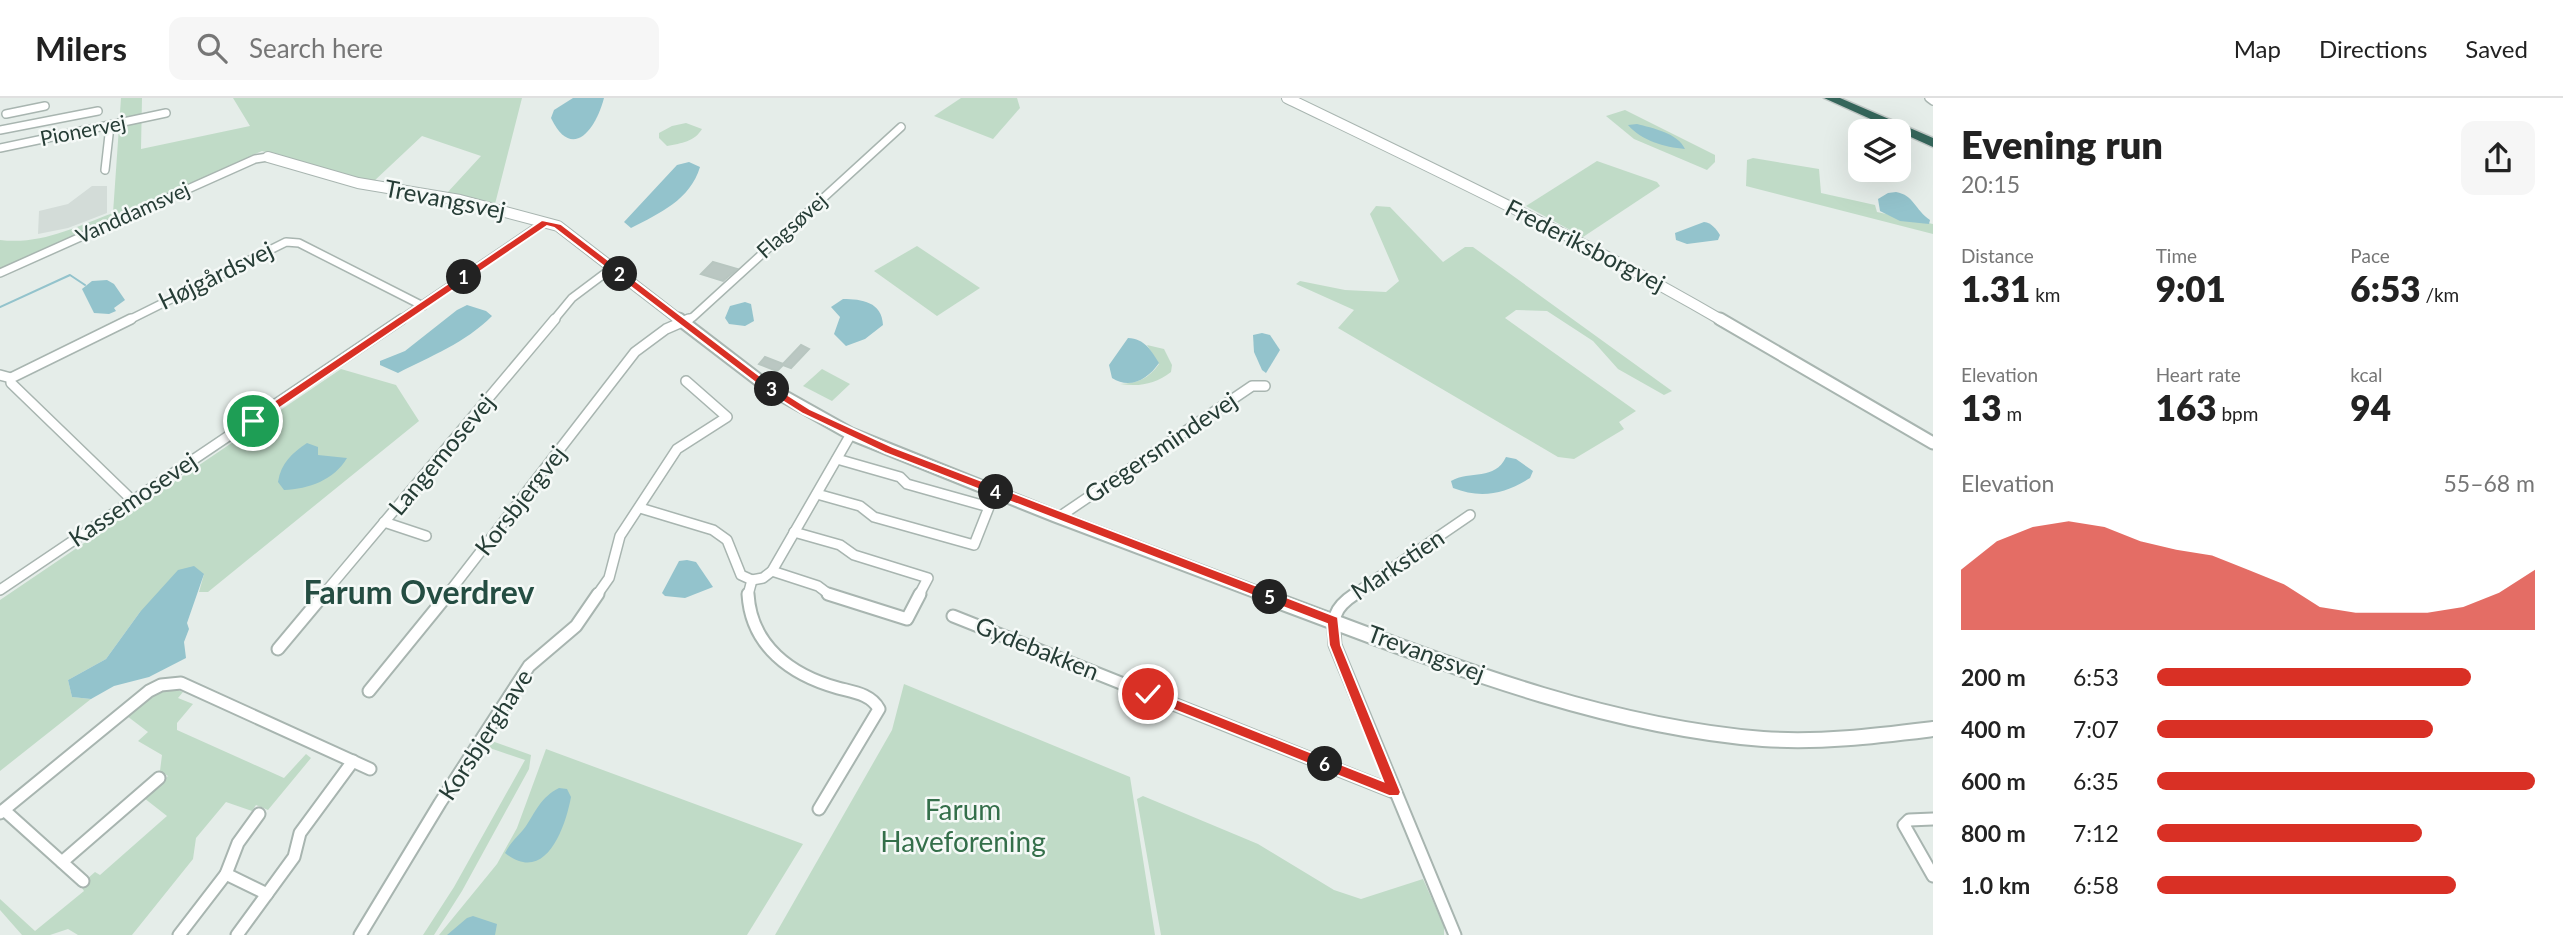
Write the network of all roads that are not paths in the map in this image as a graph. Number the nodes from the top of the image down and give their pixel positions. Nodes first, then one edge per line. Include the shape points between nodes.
1 (1287, 98) edge
2 (1830, 98) edge
3 (1855, 98) edge
4 (45, 106) dead end
5 (27, 109) junction
6 (98, 111) dead end
7 (166, 113) dead end
8 (6, 114) dead end
9 (25, 125) junction
10 (110, 126) junction
11 (901, 127) dead end
12 (0, 130) edge
13 (1933, 132) edge
14 (1933, 143) edge
15 (0, 148) edge
16 (268, 157) joint
17 (105, 170) dead end
18 (545, 222) junction
19 (612, 268) junction
20 (0, 273) edge
21 (423, 306) junction
22 (681, 321) junction
23 (0, 375) edge
24 (11, 378) junction
25 (686, 381) dead end
26 (1265, 386) dead end
27 (851, 434) junction
28 (1933, 445) edge
29 (837, 459) junction
30 (817, 494) junction
31 (132, 500) junction
32 (640, 508) junction
33 (1470, 515) dead end
34 (1059, 517) junction
35 (384, 522) junction
36 (794, 532) junction
37 (426, 536) dead end
38 (772, 571) junction
39 (752, 580) junction
40 (0, 590) edge
41 (953, 616) dead end
42 (1333, 621) junction
43 (278, 649) dead end
44 (369, 691) dead end
45 (1933, 729) edge
46 (353, 761) junction
47 (370, 769) dead end
48 (159, 778) dead end
49 (1394, 792) junction
50 (819, 809) dead end
51 (2, 812) edge
52 (259, 814) dead end
53 (1933, 819) edge
54 (62, 863) junction
55 (226, 874) junction
56 (1933, 876) edge
57 (83, 881) dead end
58 (267, 894) junction
59 (179, 935) edge
60 (237, 935) edge
61 (360, 935) edge
62 (1455, 935) edge

1 - 28 street, Frederiksborgvej via 1613,259
2 - 14 highway
3 - 13 highway
4 - 5 street
5 - 8 street
5 - 9 street
6 - 9 street
7 - 10 street, Pionervej
9 - 12 street
10 - 15 street, Pionervej
10 - 17 street
11 - 22 street, Flagsøvej via 693,317
16 - 18 street, Trevangsvej via 358,183 460,200
16 - 20 street, Vanddamsvej
18 - 19 street, Trevangsvej via 565,229
18 - 21 street, Kassemosevej
19 - 22 street, Trevangsvej
19 - 35 street, Langemosevej via 572,298
21 - 24 street, Højgårdsvej via 299,243 286,242
21 - 31 street, Kassemosevej
22 - 27 street, Trevangsvej via 769,388
22 - 44 street, Korsbjergvej via 635,352
23 - 24 street
24 - 31 street via 10,383
25 - 32 street, Korsbjerghave via 727,417 677,449
26 - 34 street, Gregersmindevej via 1252,386
27 - 29 street
27 - 34 street, Trevangsvej
29 - 30 street
29 - 30 street via 989,507 974,545 874,517 860,506
30 - 36 street
31 - 40 street, Kassemosevej
32 - 39 street via 713,530 727,540 741,575
32 - 61 street, Korsbjerghave via 620,536 609,578 576,626 529,666
33 - 42 street, Markstien via 1340,604
34 - 42 street, Trevangsvej
35 - 37 street
35 - 43 street, Langemosevej
36 - 38 street
36 - 38 street via 928,578 907,620 832,597 818,586
38 - 39 street
39 - 50 street via 748,600 754,623 774,658 797,673 869,697 878,705
41 - 49 street, Gydebakken
42 - 45 street, Trevangsvej via 1548,696 1695,731 1813,740 1868,739
42 - 49 street via 1335,645
46 - 47 street
46 - 51 street via 170,682 149,691
46 - 58 street via 300,833 294,857
48 - 54 street
49 - 62 street
51 - 54 street
52 - 55 street via 238,843
53 - 56 street via 1909,820 1904,825
54 - 57 street
55 - 58 street
55 - 59 street
58 - 60 street

